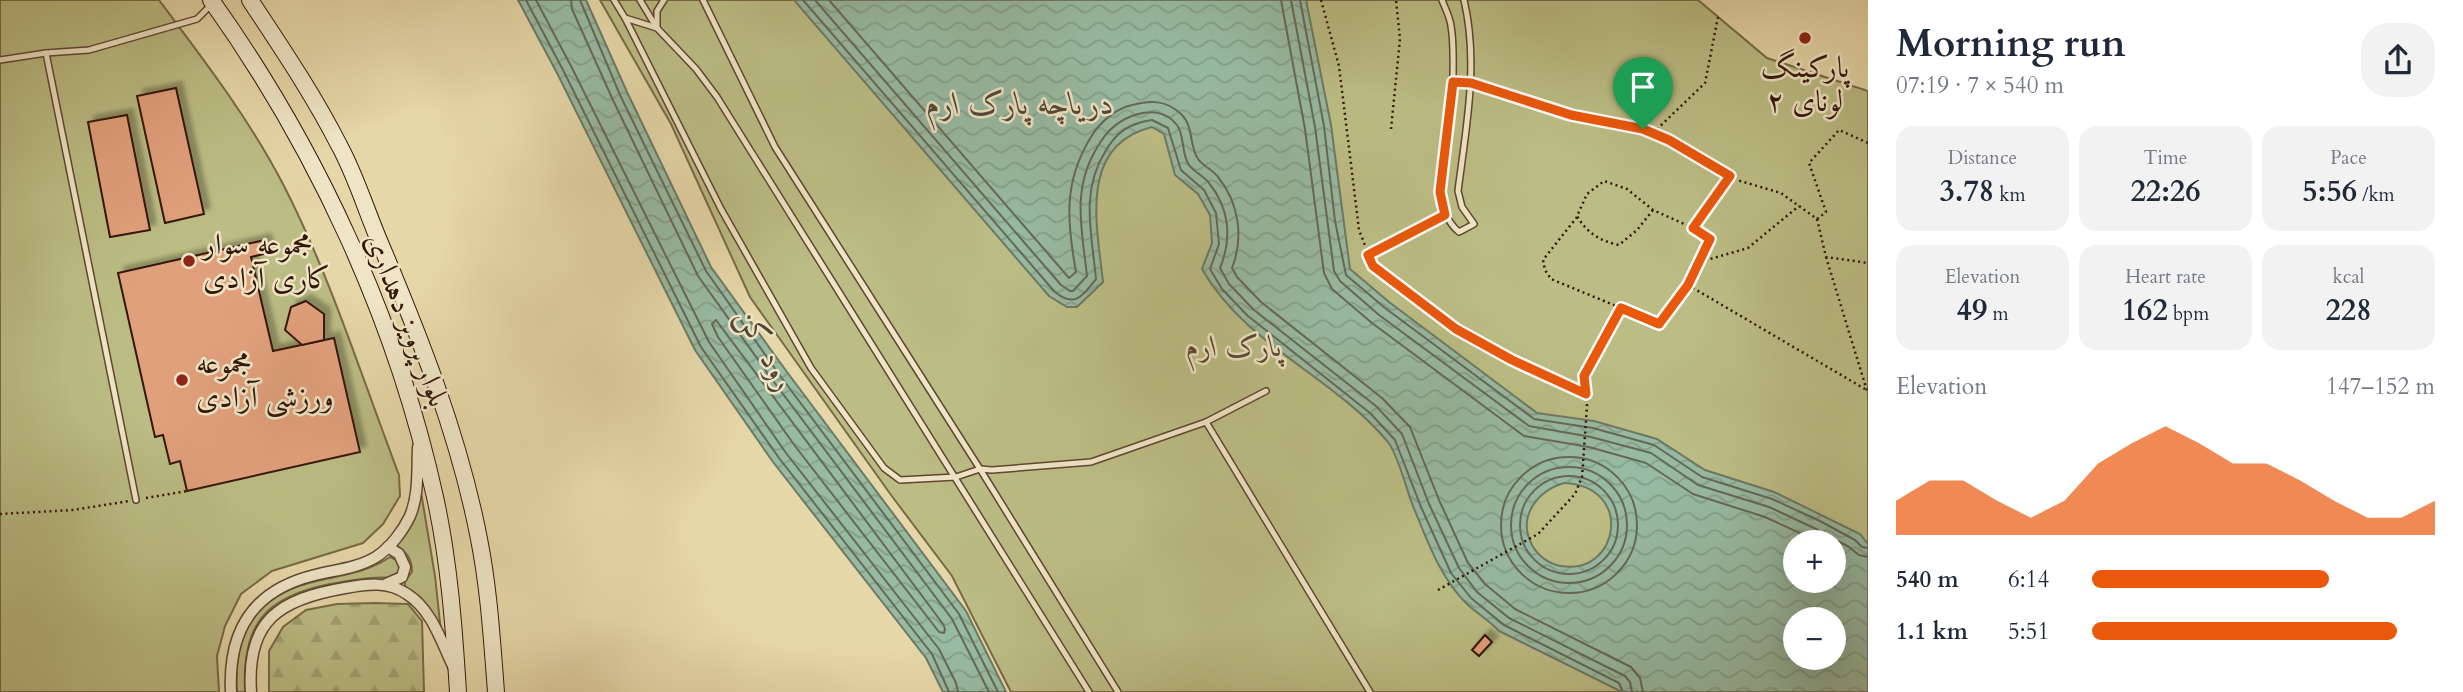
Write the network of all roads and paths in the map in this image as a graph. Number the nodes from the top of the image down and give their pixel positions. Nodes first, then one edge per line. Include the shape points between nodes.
1 (250, 0) edge
2 (614, 0) edge
3 (640, 0) edge
4 (664, 0) edge
5 (713, 0) edge
6 (1321, 0) edge
7 (1396, 0) edge
8 (1442, 0) edge
9 (1464, 0) edge
10 (212, 1) edge
11 (705, 2) edge
12 (1718, 17) dead end
13 (625, 18) junction
14 (657, 28) junction
15 (46, 53) junction
16 (0, 60) edge
17 (1453, 82) junction
18 (1471, 83) junction
19 (1391, 129) dead end
20 (1653, 133) junction
21 (1868, 143) edge
22 (1730, 176) junction
23 (1799, 206) junction
24 (1653, 210) junction
25 (1445, 215) junction
26 (1577, 216) junction
27 (1817, 219) junction
28 (1693, 228) junction
29 (1368, 255) junction
30 (1826, 257) junction
31 (1698, 262) junction
32 (1868, 263) edge
33 (1688, 285) junction
34 (1621, 308) junction
35 (1865, 389) junction
36 (1266, 391) dead end
37 (1586, 394) junction
38 (1868, 394) edge
39 (1206, 422) junction
40 (419, 430) junction
41 (980, 469) junction
42 (956, 477) junction
43 (187, 491) dead end
44 (136, 500) junction
45 (0, 514) edge
46 (388, 547) junction
47 (386, 584) junction
48 (1438, 590) dead end
49 (457, 674) junction
50 (231, 692) edge
51 (251, 692) edge
52 (458, 692) edge
53 (496, 692) edge
54 (1089, 692) edge
55 (1118, 692) edge
56 (1370, 692) edge

1 - 53 main road, بلوار پرویز دهداری via 340,147 435,383 480,541
2 - 13 lane
3 - 14 lane
4 - 14 lane via 657,11
5 - 11 lane
6 - 29 path via 1339,66 1359,230
7 - 19 path via 1400,39
8 - 17 lane via 1451,26
9 - 18 lane
10 - 15 lane via 197,19 89,50
10 - 40 main road, بلوار پرویز دهداری via 273,94 349,242 402,374
11 - 41 lane via 775,148
12 - 20 path via 1705,83
13 - 14 lane
13 - 42 lane via 722,209 811,368 884,468 900,480
14 - 42 lane via 717,97
15 - 16 lane
15 - 44 lane
17 - 18 lane
17 - 25 lane via 1440,192
18 - 20 path via 1571,115
18 - 25 lane via 1458,191 1462,207 1474,223 1459,232
20 - 22 path
21 - 27 path via 1839,130 1809,163 1826,212
22 - 23 path via 1781,193
22 - 28 path
23 - 27 path
23 - 31 path via 1748,248
24 - 26 path via 1619,245 1604,242 1585,229
24 - 26 path via 1627,189 1604,181 1587,194
24 - 28 path
25 - 29 path
26 - 34 path via 1543,260 1545,270 1551,279
27 - 30 path
28 - 31 path via 1710,239
29 - 37 path via 1373,266 1456,329
30 - 32 path
30 - 35 path
31 - 33 path
33 - 34 path via 1659,324
33 - 35 path
34 - 37 path via 1584,376
35 - 38 path
36 - 39 lane
37 - 48 path via 1582,477 1575,494 1538,534
39 - 41 lane via 1091,462
39 - 56 lane
40 - 46 street via 415,498 409,518
40 - 49 main road, بلوار پرویز دهداری via 446,559
41 - 42 lane
41 - 55 lane
42 - 54 lane
43 - 44 path
44 - 45 path
46 - 47 street via 399,554 405,567 402,577
46 - 50 street via 355,566 292,581 265,597 245,620 234,646
47 - 49 street via 410,596 427,613
47 - 51 street via 324,592 278,611 256,639 250,662
49 - 52 main road, بلوار پرویز دهداری

